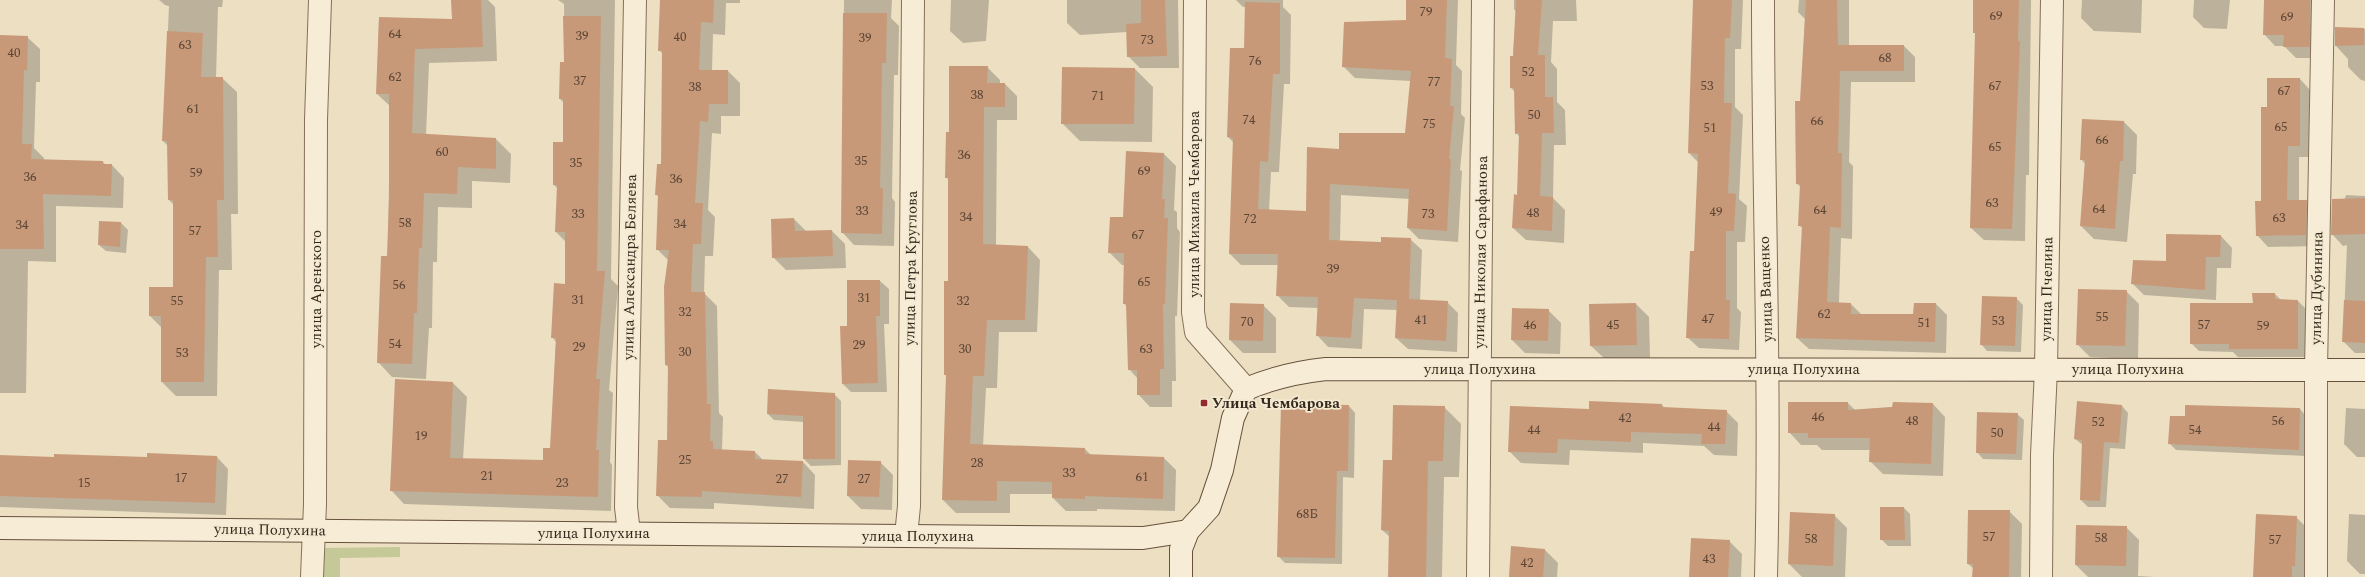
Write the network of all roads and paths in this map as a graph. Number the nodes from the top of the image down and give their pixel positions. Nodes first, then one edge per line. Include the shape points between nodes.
1 (320, 0) edge
2 (635, 0) edge
3 (913, 0) edge
4 (1195, 0) edge
5 (1483, 0) edge
6 (1763, 0) edge
7 (2052, 0) edge
8 (2323, 0) edge
9 (1768, 368) junction
10 (1479, 369) junction
11 (2046, 369) junction
12 (2316, 370) junction
13 (2365, 370) edge
14 (1246, 389) junction
15 (0, 528) edge
16 (312, 531) junction
17 (1188, 531) junction
18 (629, 533) junction
19 (906, 536) junction
20 (312, 577) edge
21 (1181, 577) edge
22 (1478, 577) edge
23 (1766, 577) edge
24 (2041, 577) edge
25 (2316, 577) edge

1 - 16 street, улица Аренского via 316,120 315,504
2 - 18 street, улица Александра Беляева via 626,507
3 - 19 street, улица Петра Круглова via 909,506
4 - 14 street, улица Михаила Чембарова via 1193,312 1196,332
5 - 10 street, улица Николая Сарафанова
6 - 9 street, улица Ващенко via 1763,181
7 - 11 street, улица Пчелина
8 - 12 street, улица Дубинина
9 - 10 street, улица Полухина
9 - 11 street, улица Полухина
9 - 23 street, улица Ващенко
10 - 14 street, улица Полухина via 1326,369 1295,372
10 - 22 street, улица Николая Сарафанова
11 - 12 street, улица Полухина
11 - 24 street, улица Пчелина
12 - 13 street, улица Полухина
12 - 25 street, улица Дубинина
14 - 17 street via 1234,418 1222,470 1209,508
15 - 16 street, улица Полухина
16 - 18 street, улица Полухина
16 - 20 street, улица Аренского
17 - 19 street, улица Полухина via 1143,538
17 - 21 street via 1181,549
18 - 19 street, улица Полухина

